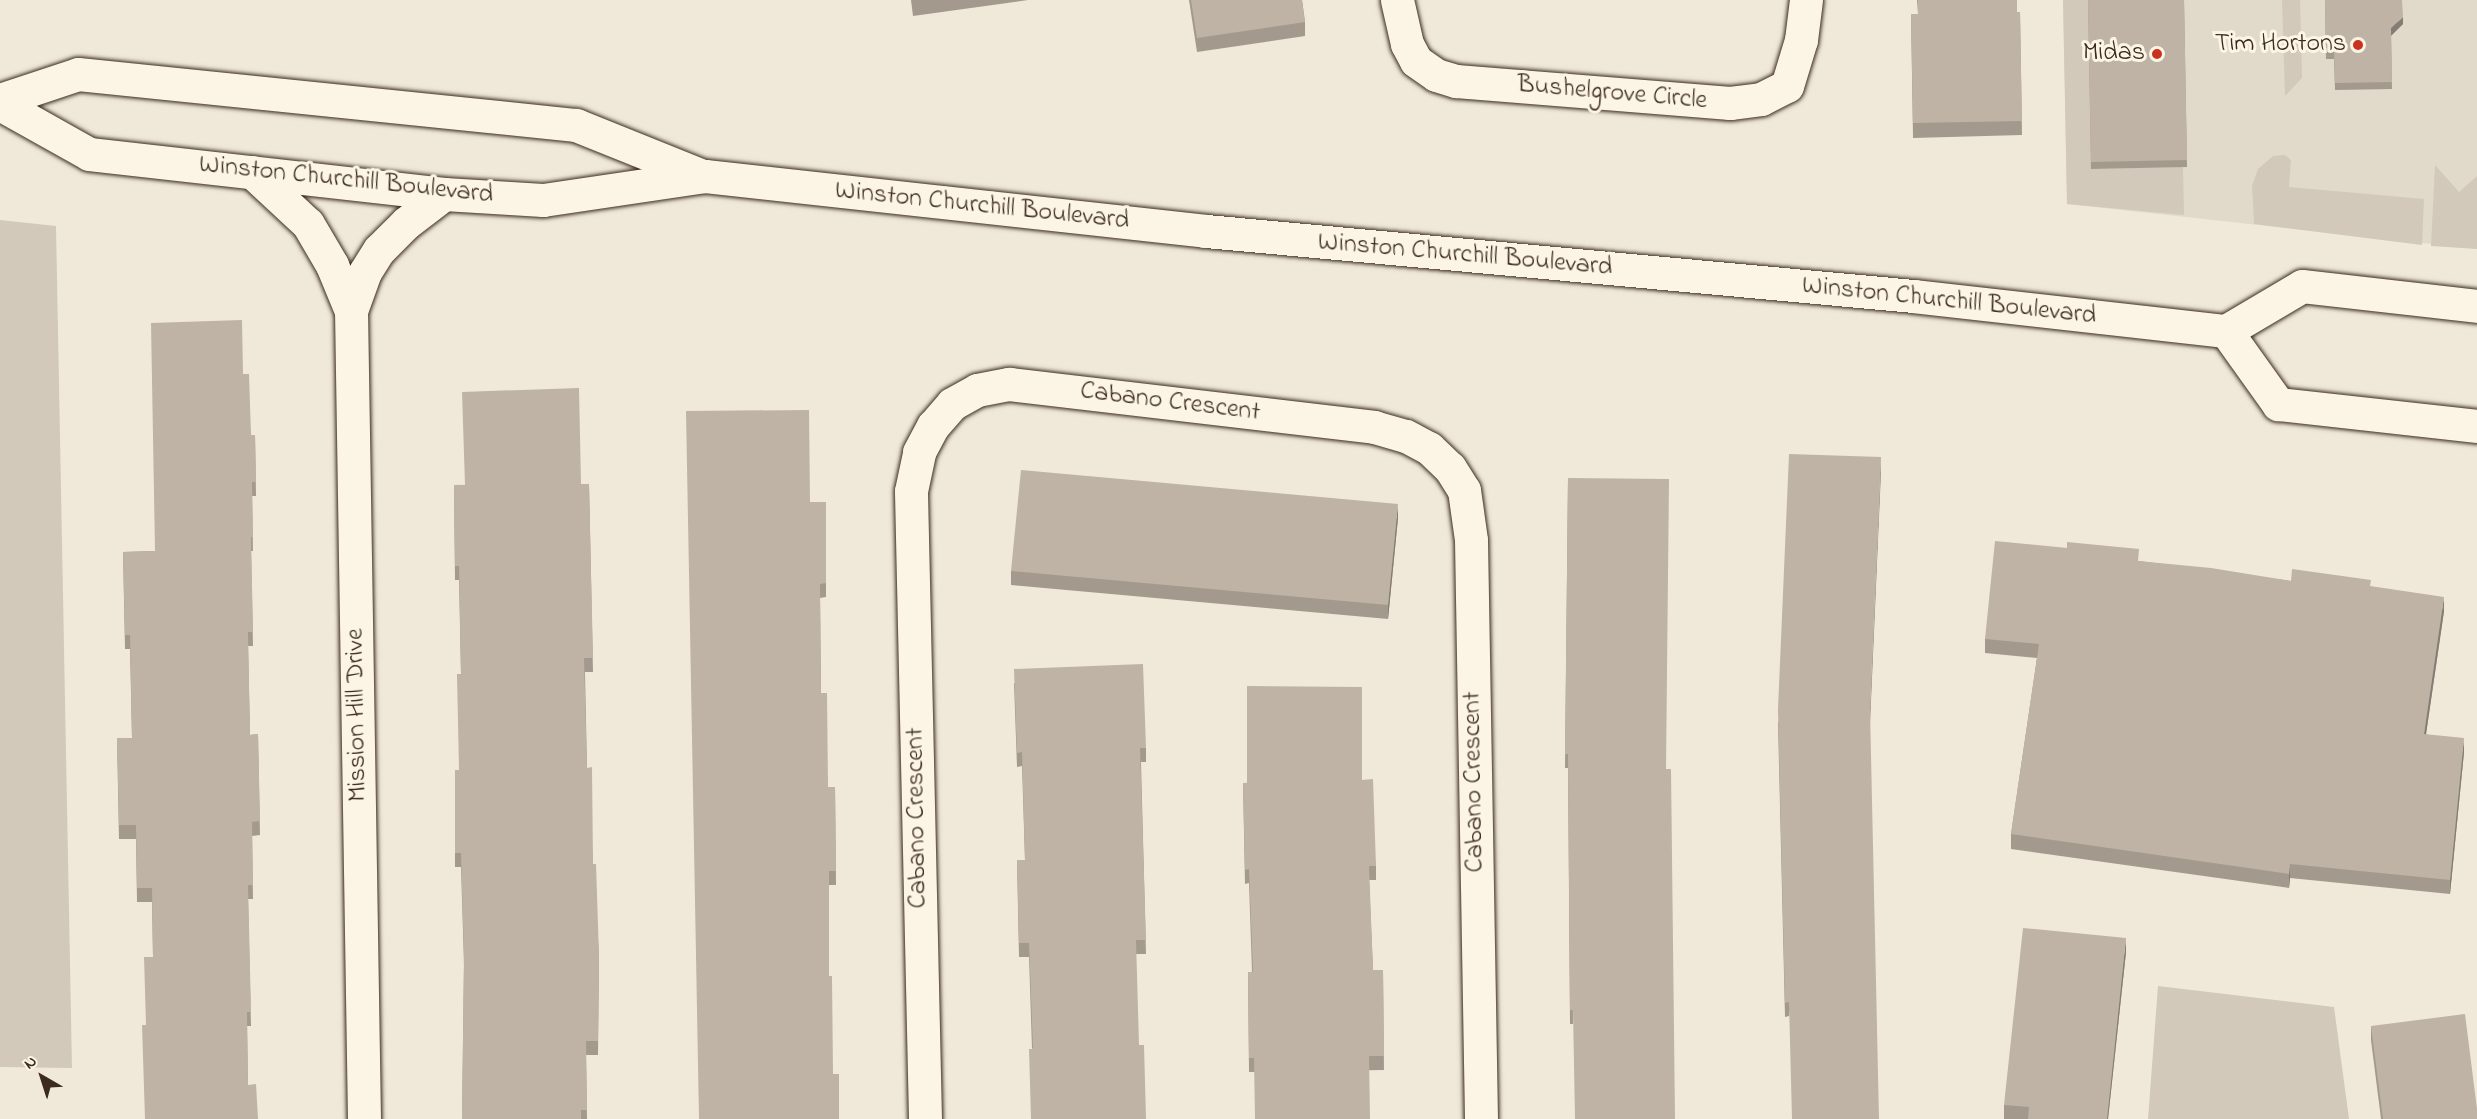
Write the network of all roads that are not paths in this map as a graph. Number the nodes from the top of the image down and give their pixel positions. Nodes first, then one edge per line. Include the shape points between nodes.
1 (1397, 0) edge
2 (1806, 0) edge
3 (0, 102) edge
4 (252, 172) junction
5 (705, 176) junction
6 (444, 194) junction
7 (2477, 306) edge
8 (351, 311) junction
9 (2226, 331) junction
10 (2477, 426) edge
11 (364, 1119) edge
12 (925, 1119) edge
13 (1481, 1119) edge

1 - 2 street, Bushelgrove Circle via 1407,44 1416,61 1436,75 1455,81 1730,103 1761,99 1786,86 1796,62
3 - 4 street, Winston Churchill Boulevard via 88,154
3 - 5 street, Winston Churchill Boulevard via 78,74 576,124
4 - 6 street, Winston Churchill Boulevard
4 - 8 street, Mission Hill Drive via 290,205 312,231 332,265
5 - 6 street, Winston Churchill Boulevard via 543,200
5 - 9 street, Winston Churchill Boulevard via 1194,230 1901,295
6 - 8 street, Mission Hill Drive via 379,250 365,272
7 - 9 street via 2302,286
8 - 11 street, Mission Hill Drive
9 - 10 street via 2278,404
12 - 13 street, Cabano Crescent via 910,491 919,452 933,426 952,404 977,390 1009,384 1374,427 1429,448 1450,468 1464,490 1471,540

